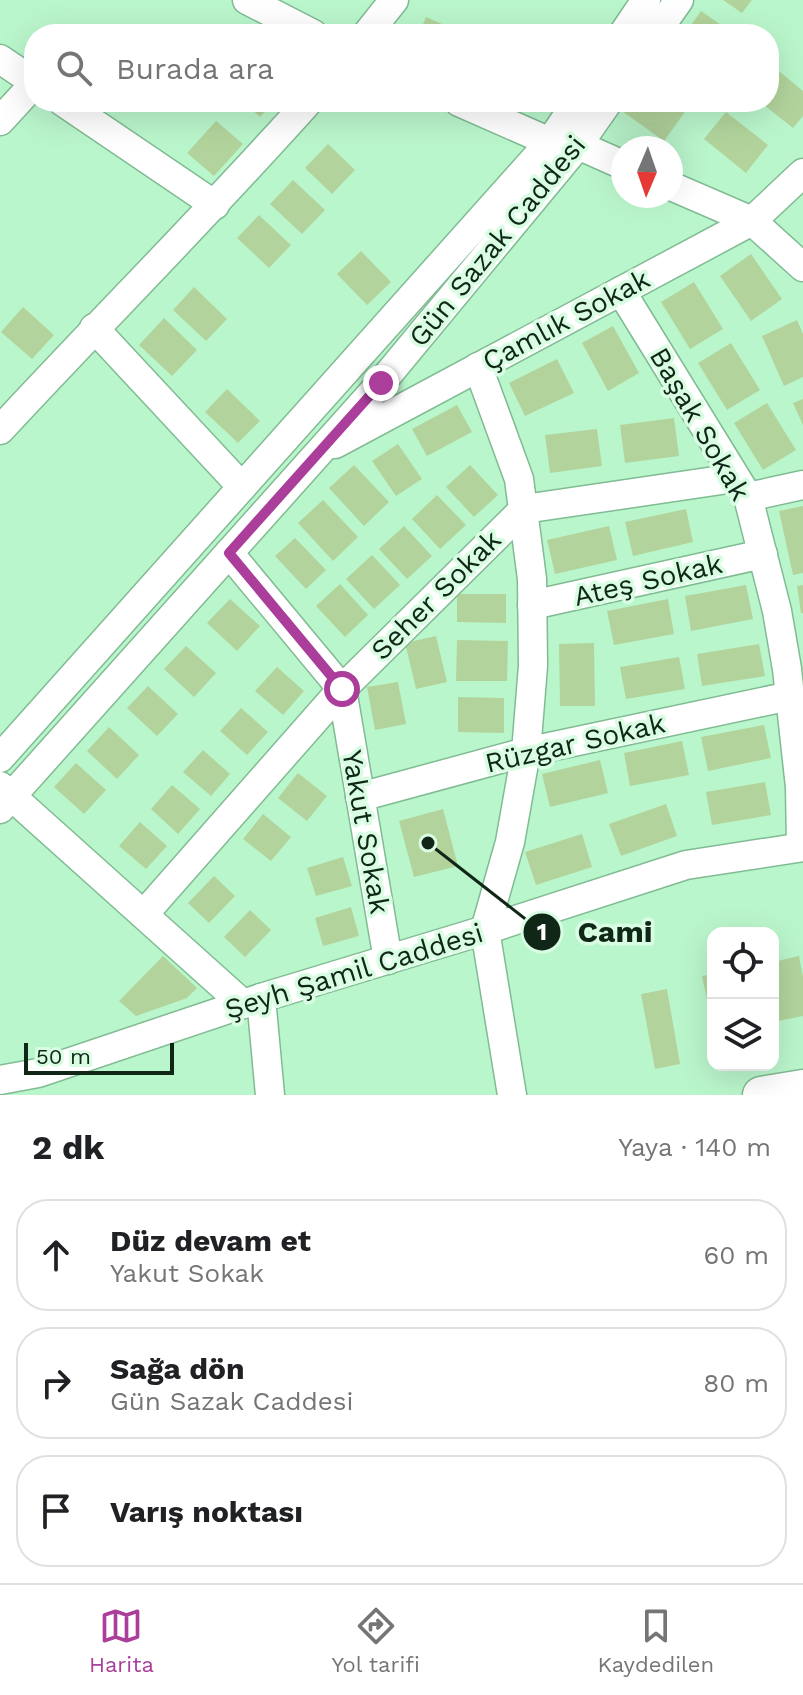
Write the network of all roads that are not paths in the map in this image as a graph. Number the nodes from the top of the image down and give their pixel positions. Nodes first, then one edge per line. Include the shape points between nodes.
1 (247, 0) edge
2 (394, 0) edge
3 (646, 0) edge
4 (679, 0) edge
5 (294, 24) edge
6 (375, 24) edge
7 (630, 24) edge
8 (662, 24) edge
9 (0, 59) edge
10 (24, 76) edge
11 (24, 94) edge
12 (78, 112) edge
13 (299, 112) edge
14 (482, 112) edge
15 (570, 112) edge
16 (601, 112) edge
17 (0, 121) edge
18 (550, 142) junction
19 (578, 145) junction
20 (611, 160) edge
21 (803, 173) edge
22 (683, 191) edge
23 (215, 205) junction
24 (752, 221) junction
25 (803, 267) edge
26 (621, 291) junction
27 (94, 328) junction
28 (478, 367) junction
29 (0, 430) edge
30 (319, 452) junction
31 (803, 485) edge
32 (242, 487) junction
33 (742, 488) junction
34 (524, 509) junction
35 (229, 553) junction
36 (763, 554) junction
37 (532, 605) junction
38 (342, 689) junction
39 (790, 696) junction
40 (526, 752) junction
41 (0, 758) edge
42 (4, 796) edge
43 (360, 797) junction
44 (802, 847) edge
45 (144, 914) junction
46 (485, 930) junction
47 (388, 960) junction
48 (252, 1001) junction
49 (0, 1080) edge
50 (803, 1088) edge
51 (270, 1095) edge
52 (512, 1095) edge
53 (761, 1095) edge

1 - 5 street
2 - 6 street
3 - 7 street
4 - 8 street
9 - 10 street
11 - 17 street
12 - 23 street
13 - 23 street
14 - 18 street
15 - 18 street, Gün Sazak Caddesi
16 - 19 street, Gün Sazak Caddesi
18 - 19 street
18 - 32 street, Gün Sazak Caddesi
19 - 20 street
19 - 30 street, Gün Sazak Caddesi
21 - 24 street, Çamlık Sokak
22 - 24 street
23 - 27 street
24 - 25 street
24 - 26 street, Çamlık Sokak
26 - 28 street, Çamlık Sokak
26 - 33 street, Başak Sokak
27 - 29 street
27 - 32 street
28 - 30 street, Çamlık Sokak
28 - 34 street via 519,479
30 - 35 street, Gün Sazak Caddesi
31 - 33 street, Seher Sokak
32 - 41 street, Gün Sazak Caddesi
33 - 34 street, Seher Sokak
33 - 36 street, Başak Sokak
34 - 37 street
34 - 38 street, Seher Sokak
35 - 38 street
35 - 42 street, Gün Sazak Caddesi
36 - 37 street, Ateş Sokak
36 - 39 street, Başak Sokak
37 - 40 street
38 - 43 street, Yakut Sokak
38 - 45 street, Seher Sokak
39 - 40 street, Rüzgar Sokak
39 - 44 street, Başak Sokak
40 - 43 street, Rüzgar Sokak
40 - 46 street via 510,842
42 - 45 street
43 - 47 street, Yakut Sokak
44 - 46 street, Şeyh Şamil Caddesi via 686,865
45 - 48 street
46 - 47 street, Şeyh Şamil Caddesi
46 - 52 street
47 - 48 street, Şeyh Şamil Caddesi
48 - 49 street, Şeyh Şamil Caddesi via 38,1073
48 - 51 street
50 - 53 main road

